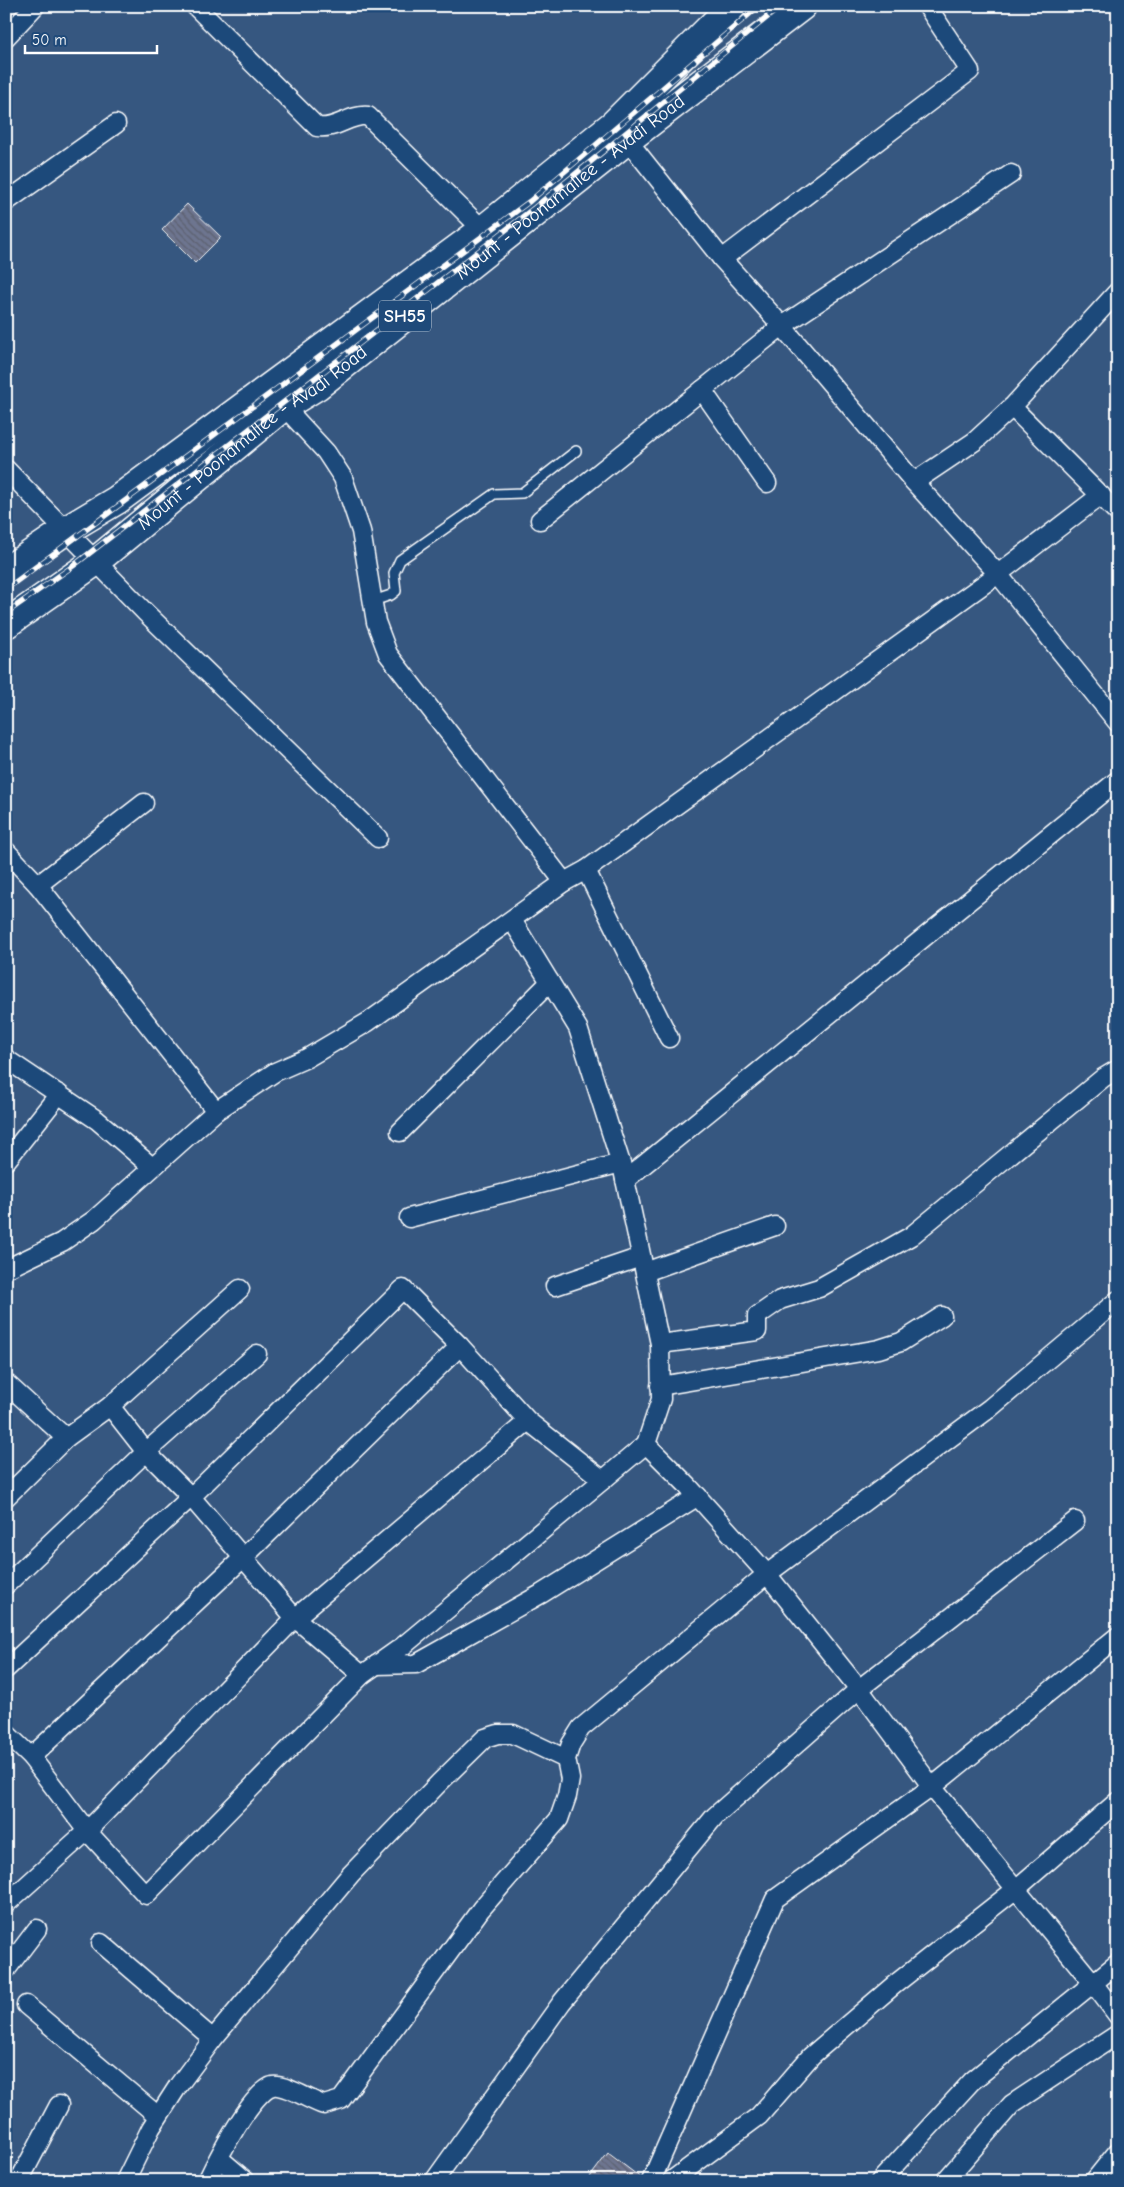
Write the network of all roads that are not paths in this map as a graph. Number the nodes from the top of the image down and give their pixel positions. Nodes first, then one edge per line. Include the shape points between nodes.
1 (34, 6) edge
2 (195, 6) edge
3 (732, 6) edge
4 (802, 6) edge
5 (927, 6) edge
6 (6, 37) edge
7 (116, 124) dead end
8 (621, 132) junction
9 (1011, 174) dead end
10 (6, 202) edge
11 (483, 230) junction
12 (722, 259) junction
13 (1118, 291) edge
14 (782, 326) junction
15 (702, 390) junction
16 (275, 397) junction
17 (1012, 406) junction
18 (576, 451) dead end
19 (6, 469) edge
20 (914, 482) junction
21 (768, 483) dead end
22 (1101, 495) junction
23 (1118, 513) edge
24 (540, 520) dead end
25 (65, 531) junction
26 (96, 561) junction
27 (6, 571) edge
28 (998, 574) junction
29 (373, 601) junction
30 (6, 624) edge
31 (1118, 723) edge
32 (1118, 780) edge
33 (144, 803) dead end
34 (378, 838) dead end
35 (6, 851) edge
36 (586, 870) junction
37 (564, 882) junction
38 (38, 885) junction
39 (512, 920) junction
40 (550, 982) junction
41 (669, 1038) dead end
42 (6, 1059) edge
43 (1118, 1069) edge
44 (58, 1094) junction
45 (216, 1111) junction
46 (400, 1132) dead end
47 (6, 1161) edge
48 (621, 1163) junction
49 (152, 1167) junction
50 (625, 1180) junction
51 (409, 1218) dead end
52 (775, 1226) dead end
53 (643, 1264) junction
54 (6, 1268) edge
55 (555, 1286) dead end
56 (240, 1289) dead end
57 (1117, 1304) edge
58 (942, 1316) dead end
59 (660, 1344) junction
60 (460, 1346) junction
61 (257, 1354) dead end
62 (6, 1383) edge
63 (660, 1386) junction
64 (110, 1406) junction
65 (528, 1421) junction
66 (66, 1438) junction
67 (646, 1444) junction
68 (146, 1452) junction
69 (603, 1480) junction
70 (698, 1496) junction
71 (6, 1497) edge
72 (191, 1497) junction
73 (1075, 1521) dead end
74 (244, 1557) junction
75 (767, 1574) junction
76 (6, 1584) edge
77 (295, 1618) junction
78 (1118, 1636) edge
79 (6, 1669) edge
80 (369, 1670) junction
81 (859, 1689) junction
82 (6, 1733) edge
83 (31, 1757) junction
84 (566, 1759) junction
85 (932, 1787) junction
86 (1118, 1801) edge
87 (86, 1830) junction
88 (1016, 1889) junction
89 (6, 1904) edge
90 (37, 1929) dead end
91 (101, 1943) dead end
92 (1118, 1963) edge
93 (6, 1970) edge
94 (1093, 1983) junction
95 (26, 2006) dead end
96 (1118, 2016) edge
97 (1118, 2034) edge
98 (213, 2039) junction
99 (59, 2105) dead end
100 (158, 2116) junction
101 (1118, 2151) edge
102 (219, 2158) junction
103 (18, 2181) edge
104 (125, 2181) edge
105 (207, 2181) edge
106 (246, 2181) edge
107 (434, 2181) edge
108 (651, 2181) edge
109 (670, 2181) edge
110 (880, 2181) edge
111 (944, 2181) edge
112 (1094, 2181) edge

1 - 6 street
2 - 11 street via 317,127 325,129 360,115 368,116
3 - 8 main road, Mount - Poonamallee - Avadi Road / SH55
4 - 8 main road, Mount - Poonamallee - Avadi Road / SH55
5 - 12 street via 970,71
7 - 10 street
8 - 11 main road, Mount - Poonamallee - Avadi Road / SH55
8 - 12 street
8 - 16 main road, Mount - Poonamallee - Avadi Road / SH55 via 317,386
9 - 14 street
11 - 16 main road, Mount - Poonamallee - Avadi Road / SH55
12 - 14 street
13 - 17 street
14 - 15 street
14 - 20 street
15 - 21 street
15 - 24 street
16 - 25 main road, Mount - Poonamallee - Avadi Road / SH55
16 - 26 main road, Mount - Poonamallee - Avadi Road / SH55
16 - 29 street via 326,452 342,478 361,531
17 - 20 street via 975,441
17 - 22 street
18 - 29 lane via 522,493 494,494 400,560 394,573 396,591
19 - 25 street
20 - 28 street
22 - 23 street
22 - 28 street
25 - 26 street
25 - 27 main road, Mount - Poonamallee - Avadi Road / SH55
26 - 30 main road, Mount - Poonamallee - Avadi Road / SH55
26 - 34 street
28 - 31 street
28 - 36 street
29 - 37 street via 376,622 388,654
32 - 50 street
33 - 38 street
35 - 38 street
36 - 37 street
36 - 41 street
37 - 39 street
38 - 45 street
39 - 40 street
39 - 45 street via 368,1022 307,1058 275,1072
40 - 46 street
40 - 48 street via 578,1028
42 - 44 street
43 - 59 street via 911,1236 819,1288 780,1300 757,1316 757,1332
44 - 47 street
44 - 49 street via 116,1134
45 - 49 street
48 - 50 street
48 - 51 street
49 - 54 street via 94,1220 62,1242
50 - 53 street
52 - 53 street
53 - 55 street
53 - 59 street
56 - 64 street
57 - 75 street via 990,1408
58 - 63 street via 900,1342 879,1350
59 - 63 street
60 - 65 street
60 - 72 street via 403,1289
60 - 74 street
61 - 68 street
62 - 66 street
63 - 67 street via 661,1399
64 - 66 street
64 - 68 street
65 - 69 street
65 - 77 street
66 - 71 street
67 - 69 street
67 - 70 street
68 - 72 street
68 - 76 street
69 - 80 street via 403,1646
70 - 75 street
70 - 80 street via 541,1594 416,1664
72 - 74 street
72 - 79 street
73 - 81 street
74 - 77 street
74 - 83 street
75 - 81 street
75 - 84 street via 581,1728
77 - 80 street
77 - 87 street
78 - 85 street
80 - 87 street via 146,1894
81 - 85 street
81 - 107 street via 715,1816 562,2002
82 - 83 street
83 - 87 street
84 - 98 street via 513,1734 485,1738 351,1874
84 - 102 street via 570,1779 559,1819 481,1909 342,2100 324,2106 272,2086 260,2094 246,2111
85 - 88 street
85 - 108 street via 775,1898
86 - 88 street
87 - 89 street
88 - 94 street
88 - 109 street via 894,1985 811,2056 759,2116
90 - 93 street
91 - 98 street
92 - 94 street
94 - 96 street
94 - 110 street via 972,2080
95 - 100 street
97 - 111 street via 1012,2104
98 - 100 street
99 - 103 street
100 - 104 street
101 - 112 street
102 - 105 street
102 - 106 street

